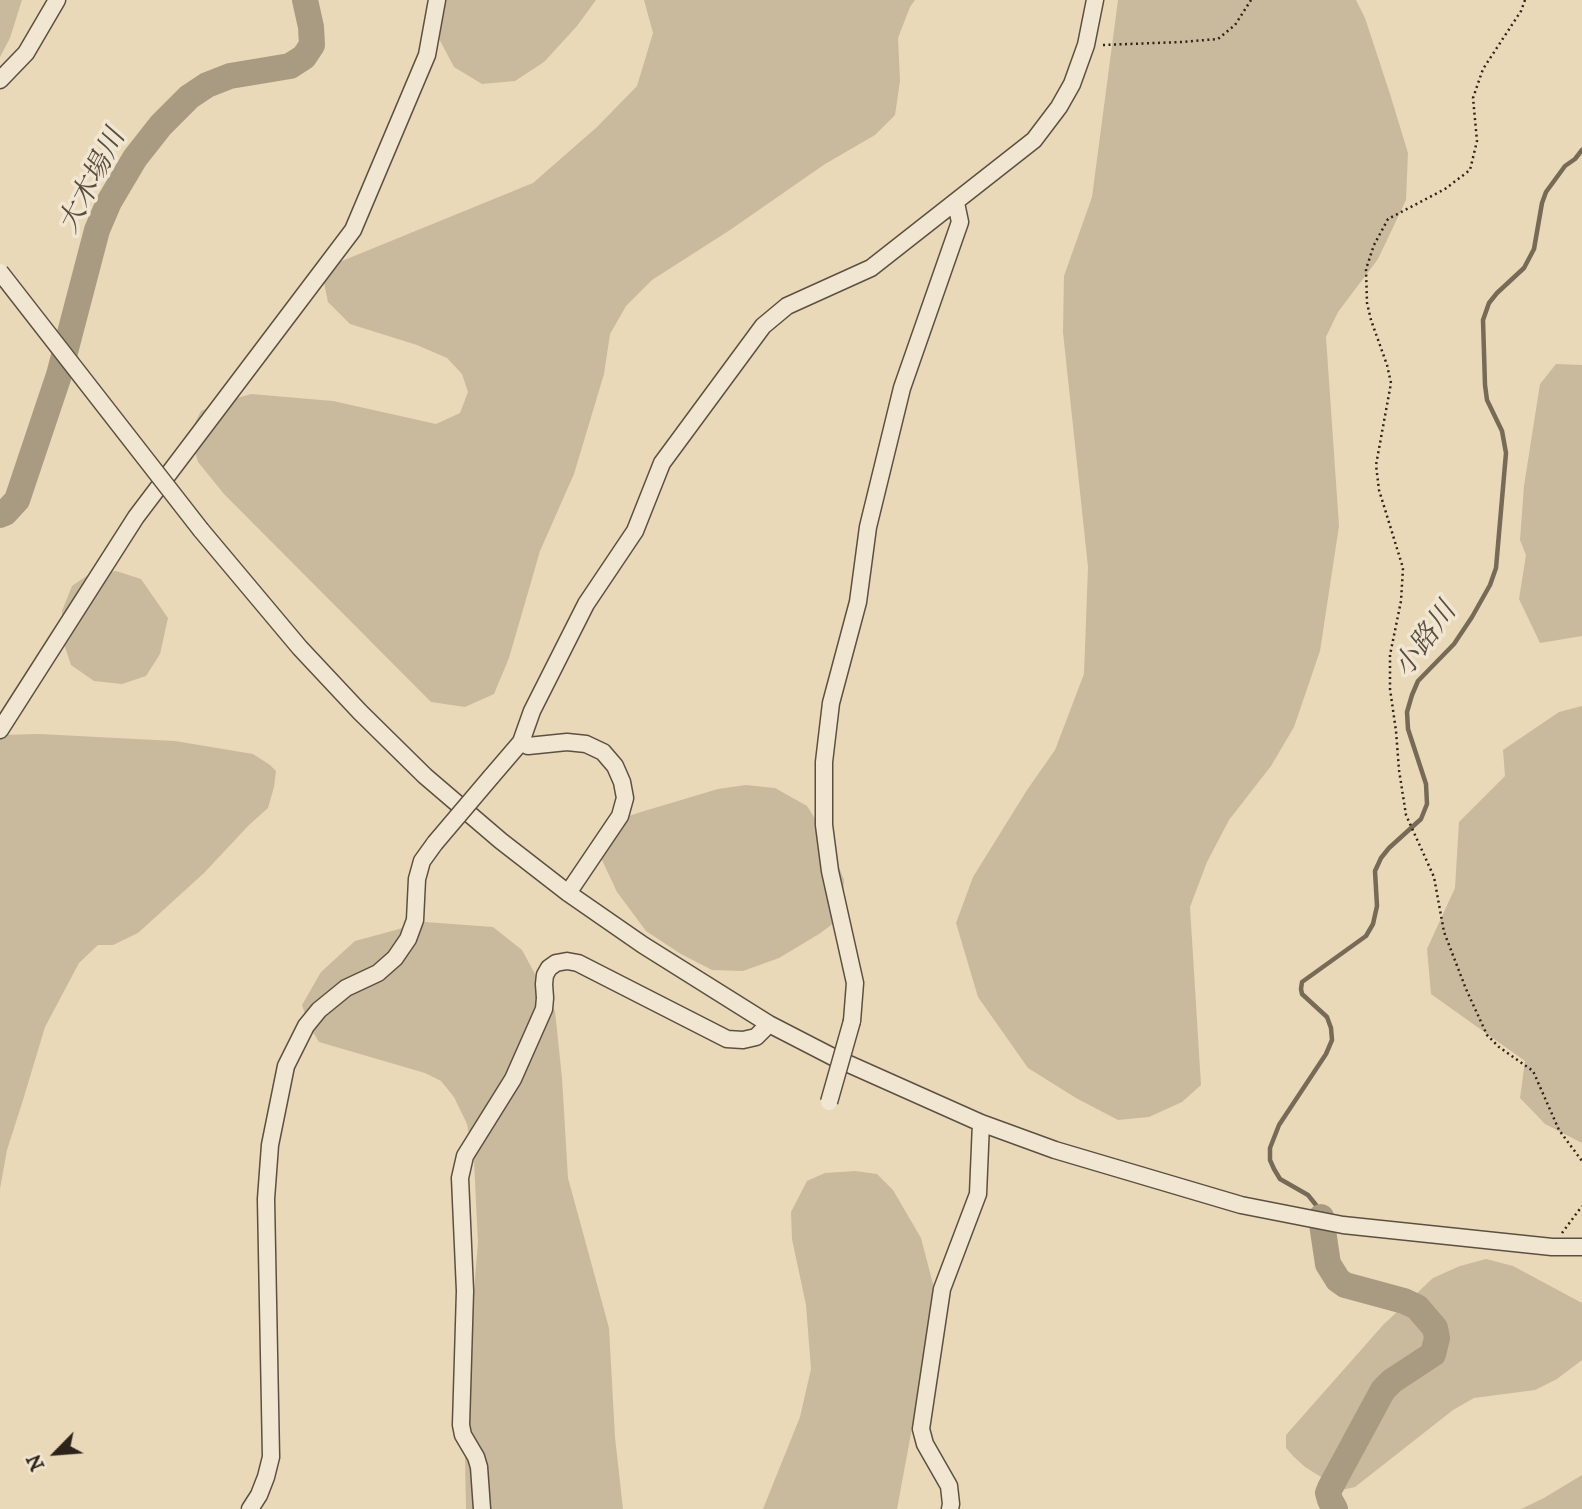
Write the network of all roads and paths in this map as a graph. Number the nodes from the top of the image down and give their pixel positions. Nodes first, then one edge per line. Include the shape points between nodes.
1 (57, 0) edge
2 (437, 0) edge
3 (1095, 0) edge
4 (1251, 0) edge
5 (1525, 0) edge
6 (1086, 45) junction
7 (0, 80) edge
8 (956, 202) junction
9 (0, 272) edge
10 (0, 730) edge
11 (521, 742) junction
12 (568, 894) junction
13 (769, 1024) junction
14 (830, 1102) dead end
15 (981, 1123) junction
16 (1582, 1161) edge
17 (1582, 1206) edge
18 (1552, 1247) junction
19 (1582, 1247) edge
20 (250, 1509) edge
21 (482, 1509) edge
22 (950, 1509) edge

1 - 7 street via 26,53
2 - 10 street via 427,55 353,230 136,517
3 - 6 street
4 - 6 path via 1235,25 1218,38
5 - 16 path via 1483,69 1473,98 1477,141 1471,170 1388,219 1366,269 1367,303 1391,383 1377,465 1379,490 1403,568 1390,678 1406,815 1434,877 1444,932 1487,1034 1533,1071 1559,1130
6 - 8 street via 1072,84 1034,140
8 - 11 street via 871,268 787,306 763,326 662,463 635,531 586,604
8 - 14 street, bridge via 960,222 902,388 868,527 858,602 831,703 824,762 824,825 855,983 852,1021
9 - 12 street, bridge via 201,530 300,648 425,776
11 - 12 street via 528,746 567,741 586,744 603,752 622,782 625,798 620,816
11 - 20 street, bridge via 422,861 415,920 395,958 319,1010 286,1066 270,1145 266,1199 271,1457
12 - 13 street
13 - 15 street
13 - 21 street via 756,1037 727,1039 578,963 556,963 545,975 544,1009 513,1079 466,1156 460,1178 466,1291 461,1425 479,1466
15 - 18 street via 1241,1205 1343,1225
15 - 22 street via 978,1194 942,1289 921,1429 949,1486
17 - 18 path
18 - 19 street

